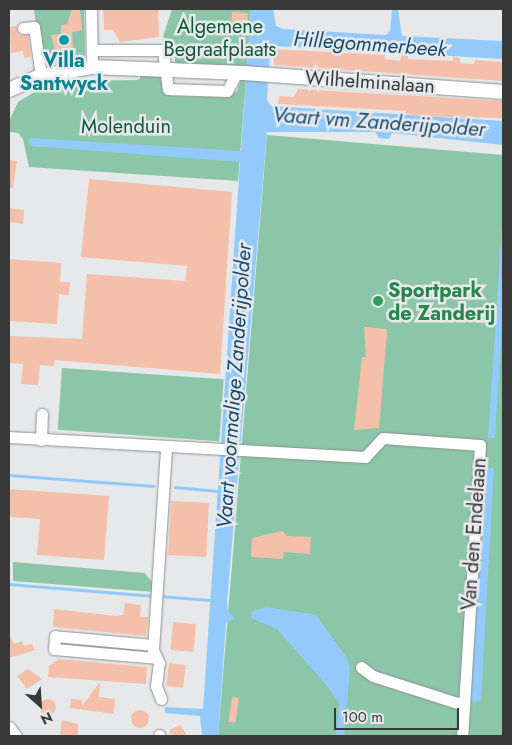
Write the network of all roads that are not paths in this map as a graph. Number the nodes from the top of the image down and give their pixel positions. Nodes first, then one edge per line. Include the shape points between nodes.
1 (91, 9) edge
2 (23, 28) dead end
3 (92, 50) junction
4 (92, 67) junction
5 (164, 69) junction
6 (240, 73) junction
7 (41, 76) junction
8 (9, 90) edge
9 (503, 92) edge
10 (42, 414) dead end
11 (9, 437) edge
12 (41, 440) junction
13 (166, 449) junction
14 (154, 644) junction
15 (156, 658) junction
16 (362, 666) dead end
17 (160, 699) dead end
18 (464, 705) junction
19 (9, 727) edge
20 (16, 736) edge
21 (462, 736) edge

1 - 3 street
2 - 7 street via 34,27
3 - 4 street
3 - 5 street via 163,50
4 - 5 main road, Wilhelminalaan
4 - 7 main road, Wilhelminalaan
5 - 6 main road, Wilhelminalaan
5 - 6 street via 168,88 227,91
6 - 9 main road, Wilhelminalaan
7 - 8 main road, Wilhelminalaan
10 - 12 street
11 - 12 street, Van den Endelaan
12 - 13 street, Van den Endelaan
13 - 14 street
13 - 18 street, Van den Endelaan via 366,458 383,438 480,446
14 - 15 street
14 - 15 street via 55,636 54,649
15 - 17 street via 156,686
16 - 18 street via 373,676
18 - 21 street
19 - 20 street

